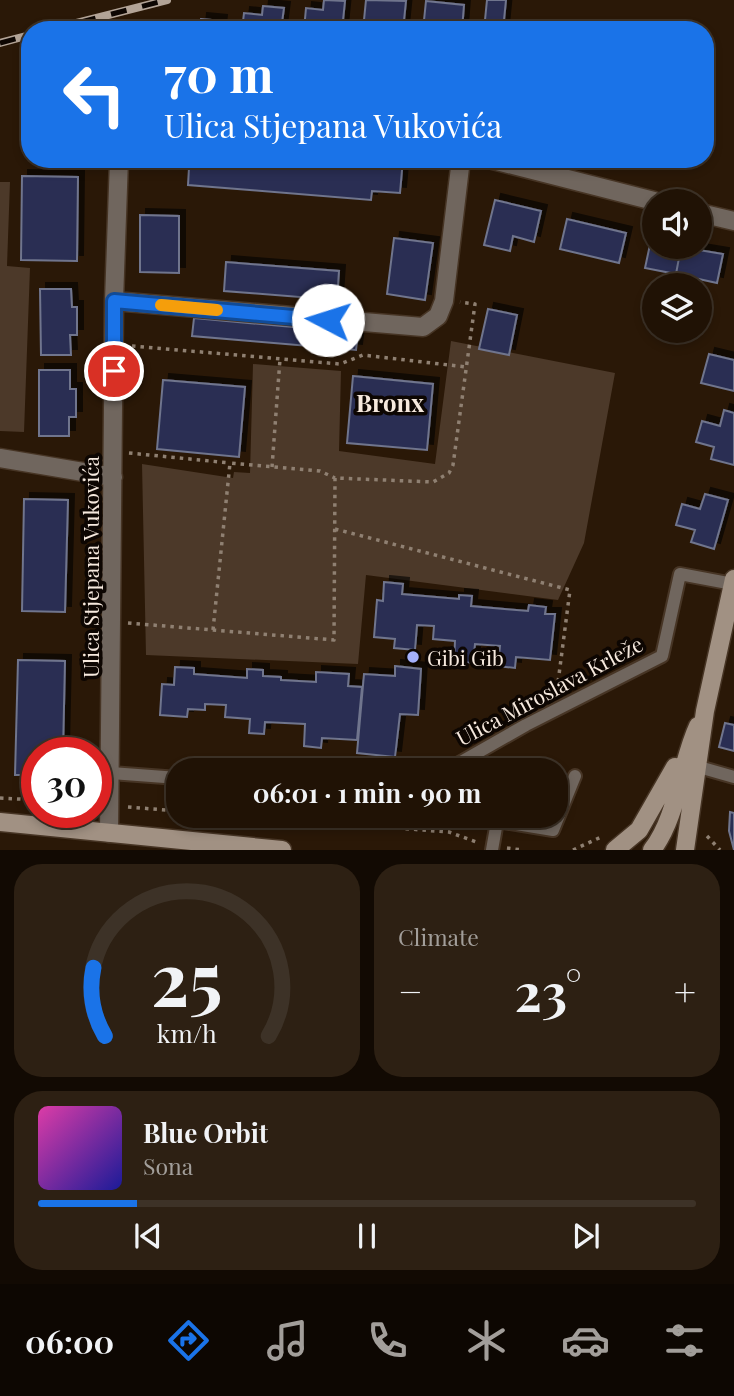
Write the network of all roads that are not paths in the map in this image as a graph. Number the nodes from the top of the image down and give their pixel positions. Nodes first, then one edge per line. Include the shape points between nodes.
1 (119, 168) edge
2 (460, 168) edge
3 (524, 168) edge
4 (642, 198) edge
5 (712, 216) edge
6 (734, 221) edge
7 (114, 301) junction
8 (0, 458) edge
9 (113, 477) junction
10 (734, 582) edge
11 (705, 710) junction
12 (111, 737) edge
13 (691, 740) junction
14 (469, 758) edge
15 (699, 767) junction
16 (112, 773) edge
17 (575, 776) dead end
18 (166, 777) edge
19 (734, 777) edge
20 (568, 793) edge
21 (0, 822) edge
22 (109, 828) edge
23 (495, 828) edge
24 (109, 833) junction
25 (282, 850) edge
26 (492, 850) edge
27 (615, 850) edge
28 (652, 850) edge
29 (685, 850) edge

1 - 7 street, Ulica Stjepana Vukovića
2 - 7 street via 444,301 438,316 423,327
3 - 4 street
5 - 6 street
7 - 9 street, Ulica Stjepana Vukovića
8 - 9 street
9 - 12 street, Ulica Stjepana Vukovića
10 - 11 main road
10 - 14 lane, Ulica Miroslava Krleže via 680,573 663,656
11 - 13 main road
11 - 15 main road
13 - 27 main road via 639,830
13 - 28 main road via 669,817
15 - 19 lane
15 - 29 main road
16 - 18 lane
17 - 20 lane
21 - 24 main road
22 - 24 street, Ulica Stjepana Vukovića
23 - 26 lane
24 - 25 main road

